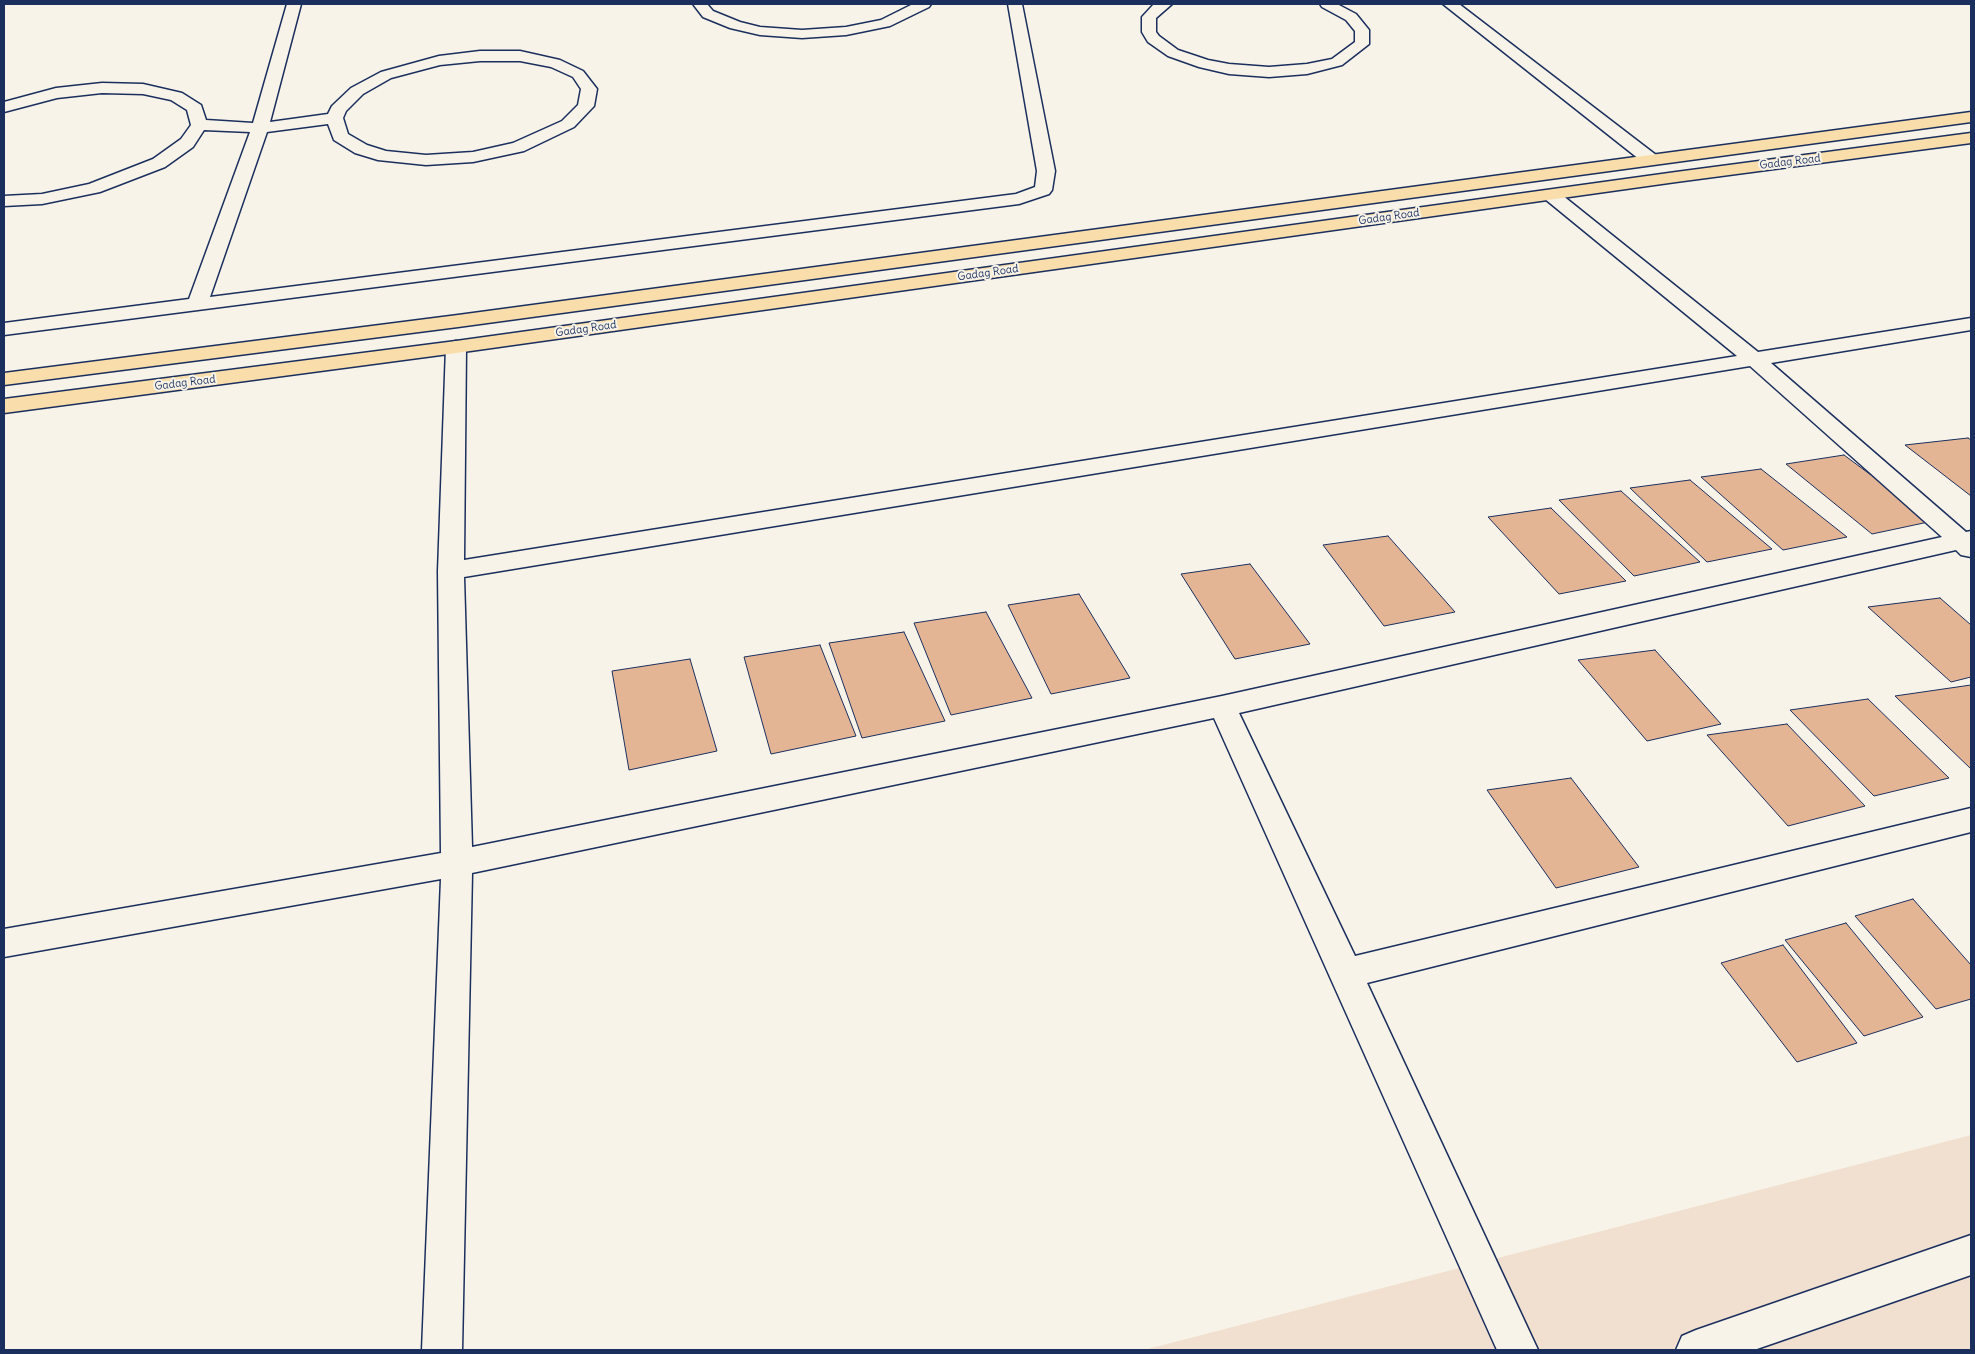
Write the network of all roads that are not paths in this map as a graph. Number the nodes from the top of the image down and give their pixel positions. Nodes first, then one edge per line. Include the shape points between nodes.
1 (294, 4) edge
2 (700, 4) edge
3 (924, 4) edge
4 (1015, 4) edge
5 (1165, 4) edge
6 (1327, 4) edge
7 (1450, 4) edge
8 (4, 107) edge
9 (1971, 117) edge
10 (335, 118) junction
11 (198, 125) junction
12 (260, 128) junction
13 (1971, 138) edge
14 (1650, 159) junction
15 (1551, 195) junction
16 (4, 201) edge
17 (197, 304) junction
18 (1971, 324) edge
19 (4, 329) edge
20 (456, 347) junction
21 (1754, 359) junction
22 (4, 379) edge
23 (4, 406) edge
24 (1967, 543) edge
25 (451, 571) junction
26 (1222, 706) junction
27 (1971, 820) edge
28 (457, 863) junction
29 (4, 943) edge
30 (1346, 973) junction
31 (1971, 1255) edge
32 (442, 1350) edge
33 (1518, 1350) edge
34 (1696, 1350) edge

1 - 12 street
2 - 3 street via 708,14 735,25 760,31 802,34 846,32 885,23
4 - 17 street via 1046,171 1043,190 1019,199
5 - 6 street via 1149,17 1149,32 1153,39 1173,53 1204,64 1269,72 1307,69 1337,62 1362,44 1362,30 1351,17
7 - 14 street
8 - 11 street via 56,93 102,88 143,89 176,96 195,108
9 - 14 highway, Gadag Road
10 - 10 street via 338,109 357,91 386,75 439,61 480,56 520,56 555,63 578,74 589,89 586,106 568,124 518,147 473,156 426,160 361,150 340,136
10 - 12 street
11 - 12 street
11 - 16 street via 187,143 158,162 94,188 42,199
12 - 17 street
13 - 15 highway, Gadag Road
14 - 22 highway, Gadag Road via 458,321
15 - 20 highway, Gadag Road
15 - 21 street
17 - 19 street
18 - 21 street
20 - 23 highway, Gadag Road
20 - 25 street
21 - 24 street
21 - 25 street
24 - 26 street
25 - 28 street
26 - 28 street
26 - 30 street
27 - 30 street
28 - 29 street
28 - 32 street
30 - 33 street
31 - 34 street

